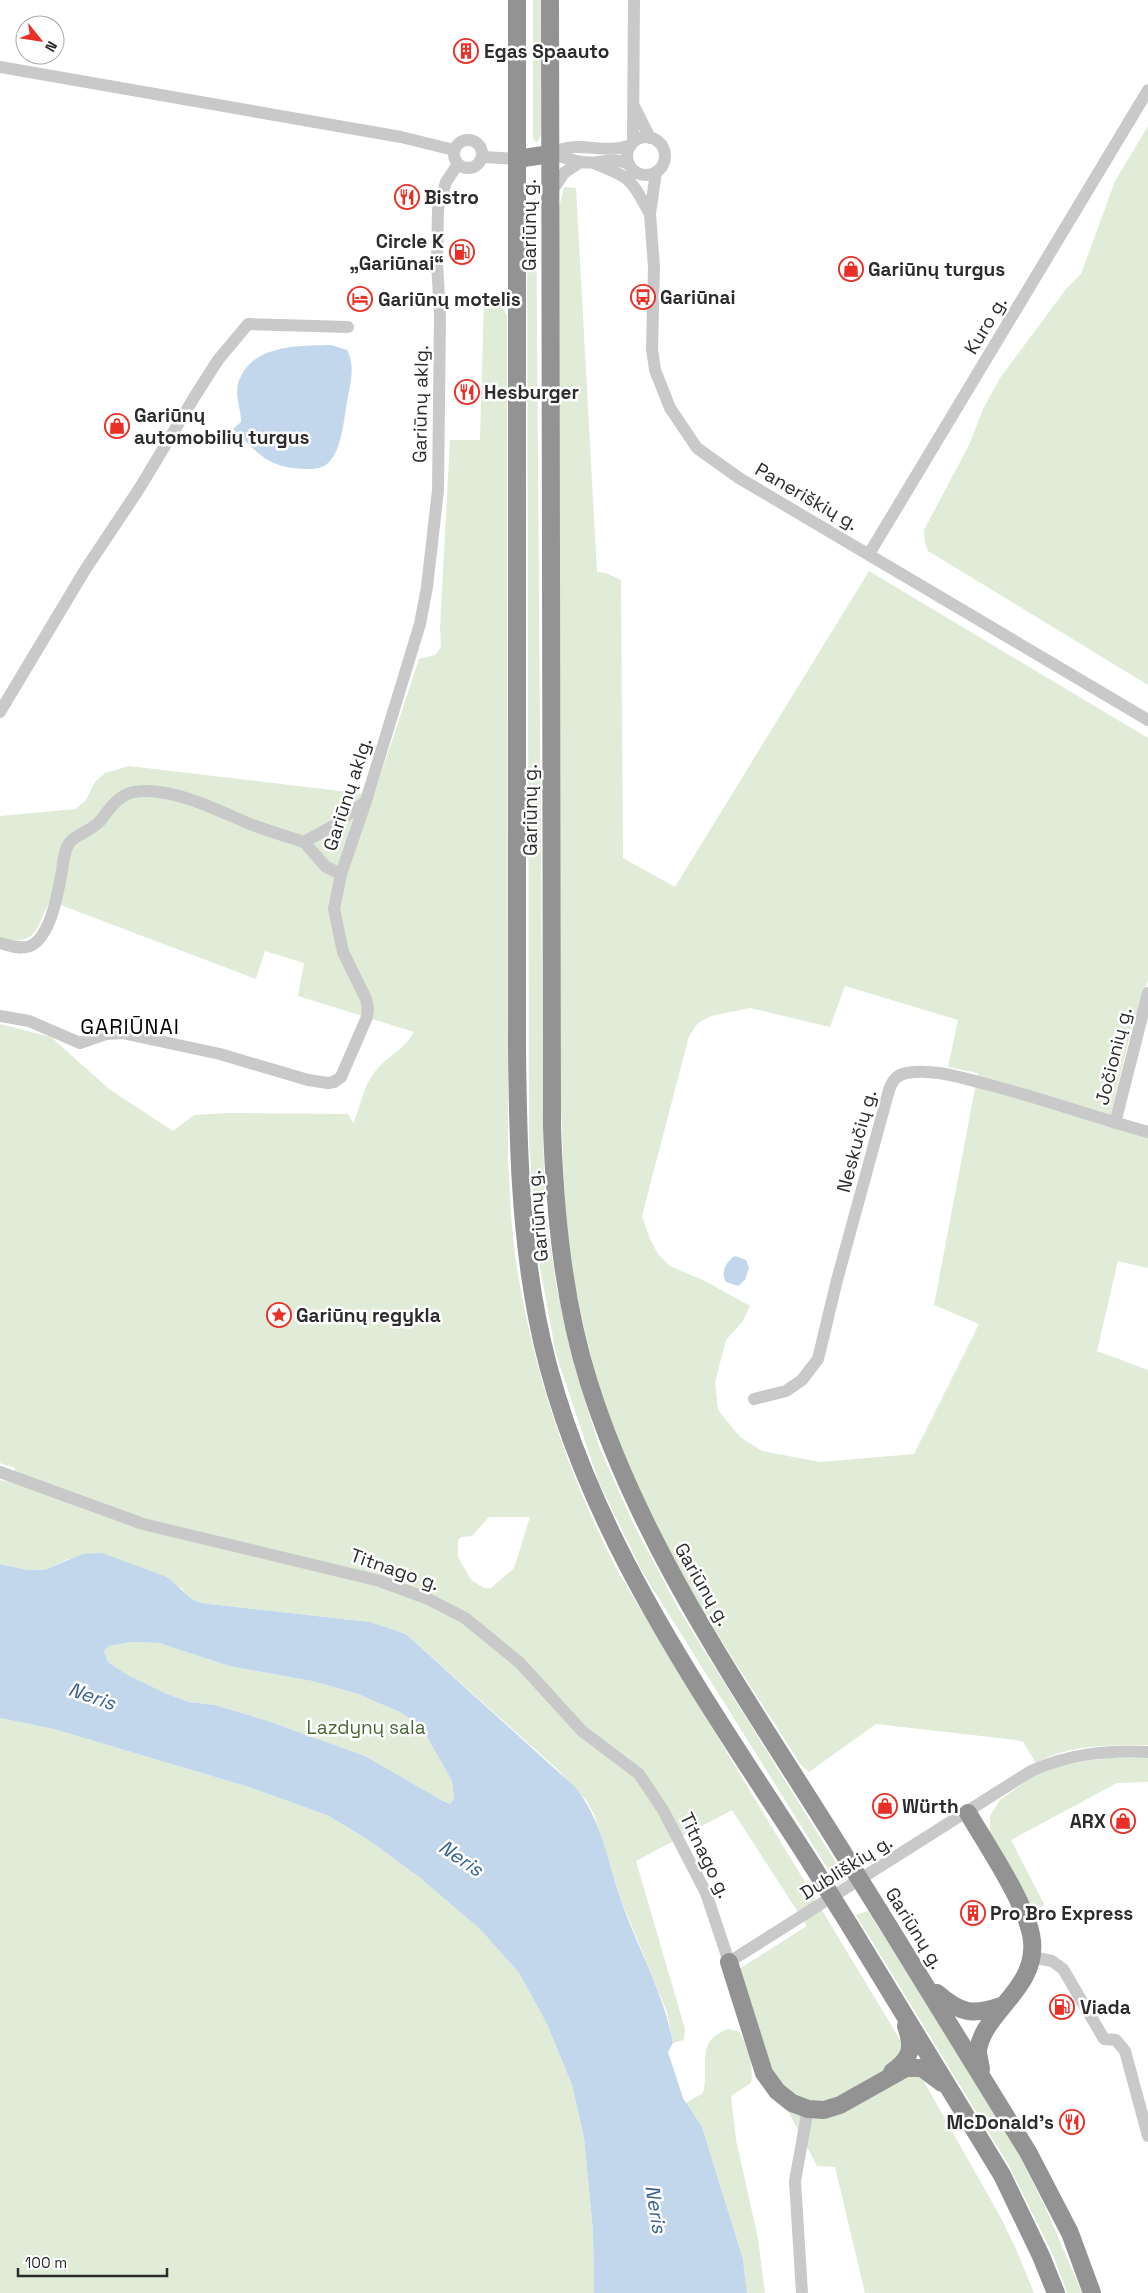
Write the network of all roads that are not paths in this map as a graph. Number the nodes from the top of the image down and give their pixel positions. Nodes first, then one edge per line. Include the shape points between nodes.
1 (517, 0) edge
2 (550, 0) edge
3 (634, 0) edge
4 (0, 67) edge
5 (1148, 90) edge
6 (634, 106) junction
7 (650, 138) junction
8 (632, 144) junction
9 (454, 150) junction
10 (550, 154) junction
11 (483, 157) junction
12 (517, 159) junction
13 (580, 162) junction
14 (593, 163) junction
15 (458, 164) junction
16 (629, 164) junction
17 (656, 172) junction
18 (640, 174) junction
19 (551, 192) junction
20 (650, 214) junction
21 (504, 296) dead end
22 (517, 313) junction
23 (348, 327) dead end
24 (869, 554) junction
25 (0, 712) edge
26 (1148, 720) edge
27 (366, 801) junction
28 (304, 842) junction
29 (340, 874) junction
30 (0, 943) edge
31 (1148, 993) edge
32 (0, 1016) edge
33 (1115, 1123) junction
34 (1148, 1132) edge
35 (754, 1399) dead end
36 (0, 1472) edge
37 (1148, 1752) edge
38 (968, 1813) junction
39 (1032, 1957) junction
40 (729, 1962) junction
41 (924, 1982) junction
42 (1001, 2006) junction
43 (902, 2012) junction
44 (982, 2074) junction
45 (879, 2082) junction
46 (953, 2094) junction
47 (808, 2109) junction
48 (1148, 2136) edge
49 (802, 2293) edge
50 (1056, 2293) edge
51 (1092, 2293) edge

1 - 12 highway, Gariūnų g.
2 - 10 highway, Gariūnų g.
3 - 6 street
4 - 9 street via 401,137
5 - 24 street, Kuro g.
6 - 7 street
6 - 8 street
7 - 8 street via 639,139
7 - 17 street, Paneriškių g. via 659,143 664,153 663,164
8 - 10 street via 616,150 572,146
8 - 16 street via 628,151
9 - 11 street via 464,140 473,140 482,149
9 - 15 street
10 - 12 highway
10 - 13 street
10 - 19 highway, Gariūnų g.
11 - 12 street
11 - 15 street via 478,165 470,168
12 - 22 highway, Gariūnų g.
13 - 14 street
13 - 19 street via 564,173
14 - 16 street via 609,159
14 - 20 street via 626,176
15 - 27 street, Gariūnų aklg. via 446,182 438,208 438,490 427,587 420,624
16 - 18 street
17 - 18 street
17 - 20 street, Paneriškių g.
18 - 20 street
19 - 41 highway, Gariūnų g., bridge via 552,1127 554,1182 565,1280 589,1382 606,1433 640,1514 704,1628
20 - 24 street, Paneriškių g. via 655,370 662,392 682,428 697,448 717,463
21 - 22 highway
22 - 43 highway, Gariūnų g., bridge via 519,1172 527,1262 537,1318 572,1441 611,1536 669,1638
23 - 25 street via 248,324 218,360 85,570
24 - 26 street, Paneriškių g.
27 - 28 street via 333,826
27 - 29 street, Gariūnų aklg.
28 - 29 street via 326,867
28 - 30 street via 168,794 141,790 129,793 114,803 96,826 70,842 54,909 40,939 21,948
29 - 32 street, Gariūnų aklg. via 334,909 336,930 368,1007 367,1017 341,1077 334,1082 308,1080 220,1054 122,1033 106,1034 80,1043 29,1021
31 - 33 street, Jočionių g.
33 - 34 street, Jočionių g.
33 - 35 street, Neskučių g. via 949,1075 907,1072 899,1076 889,1090 818,1359 802,1380 786,1391
36 - 40 street, Titnago g. via 143,1524 380,1581 426,1598 465,1618 520,1663 566,1717 639,1774 663,1810 706,1893
37 - 38 street, Dubliškių g. via 1102,1752 1066,1757 1031,1771
38 - 39 highway via 1026,1917
38 - 40 street, Dubliškių g.
39 - 42 highway via 1025,1980
39 - 48 street via 1052,1962 1063,1969 1104,2040 1116,2040 1125,2051
40 - 47 highway via 764,2073 784,2097
41 - 42 highway via 961,2010 976,2013
41 - 44 highway, Gariūnų g.
42 - 44 highway via 980,2040 978,2051
43 - 45 highway via 912,2042 910,2052 904,2062
43 - 46 highway, Gariūnų g.
44 - 51 highway, Gariūnų g. via 1050,2191 1070,2233
45 - 46 highway via 906,2068 922,2068
45 - 47 highway via 840,2105 824,2110
46 - 50 highway, Gariūnų g. via 1002,2174 1042,2256
47 - 49 street via 796,2181

